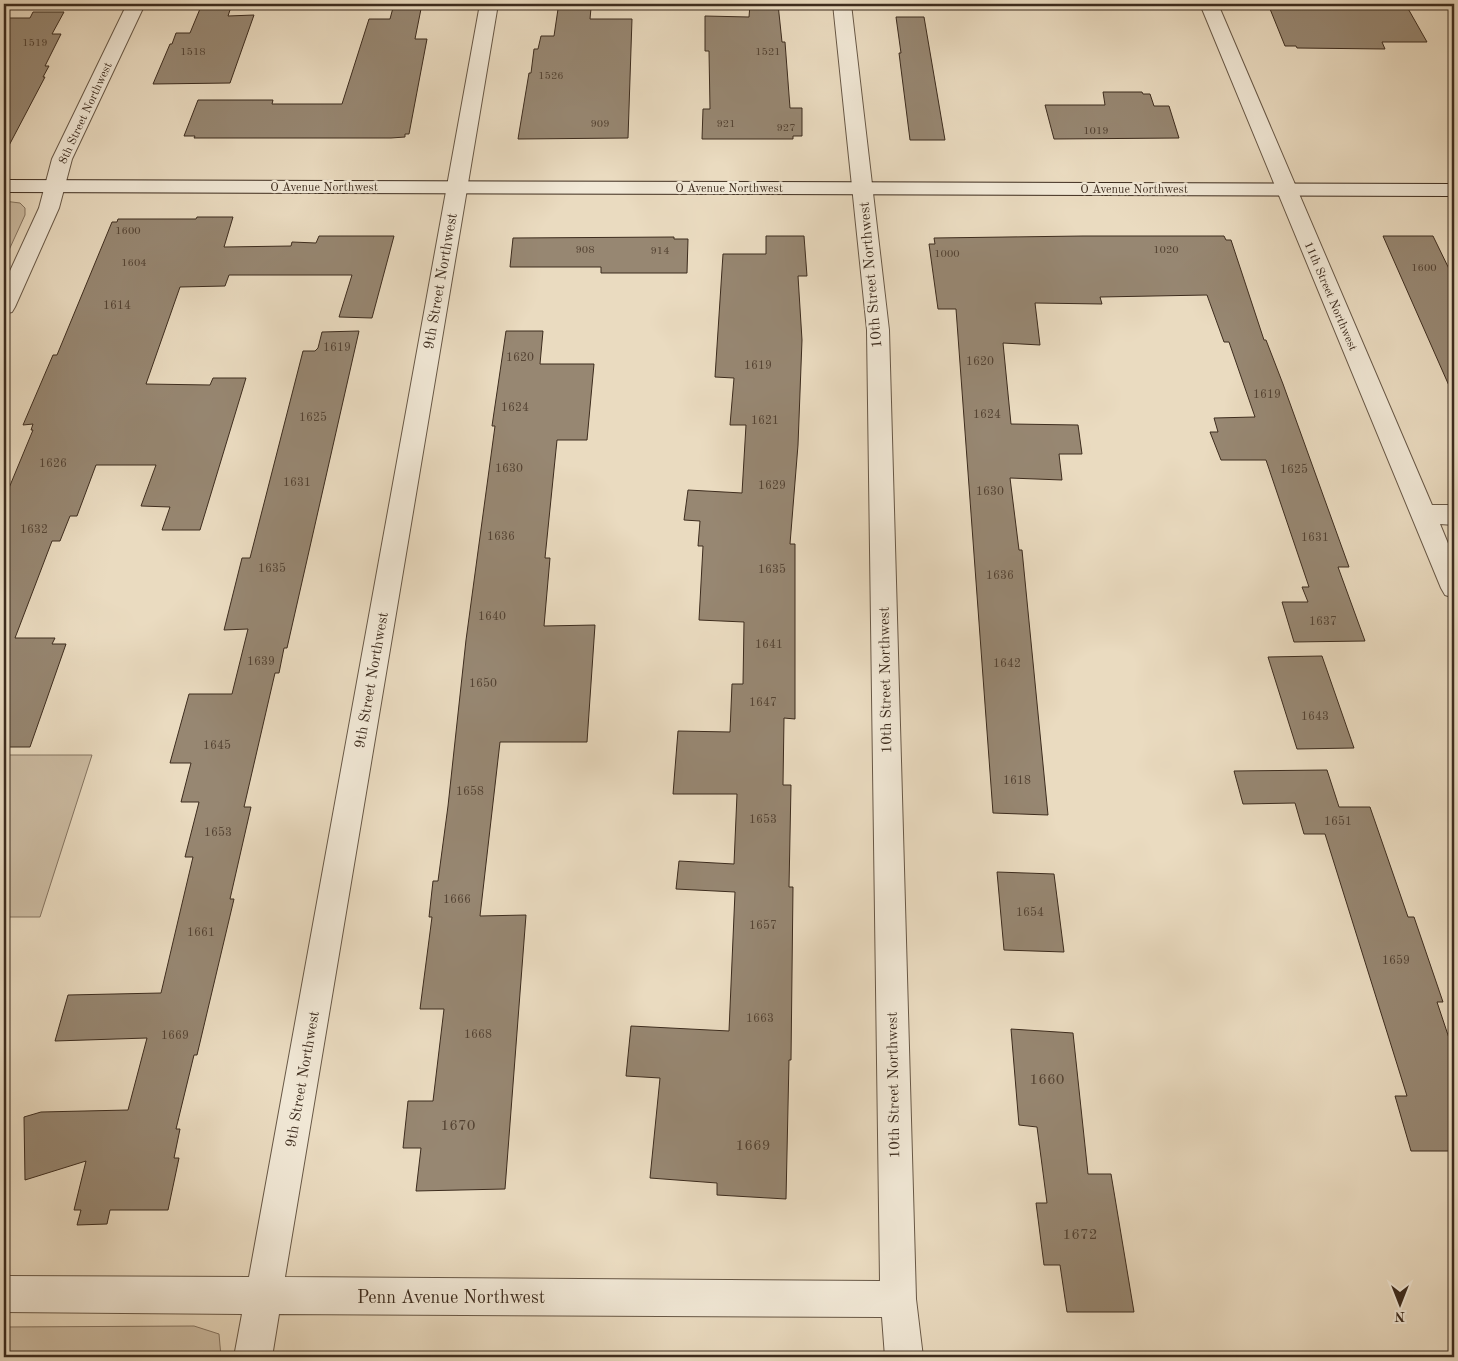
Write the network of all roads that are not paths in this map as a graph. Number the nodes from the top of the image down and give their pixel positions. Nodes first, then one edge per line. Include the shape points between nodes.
1 (136, 4) edge
2 (489, 4) edge
3 (842, 4) edge
4 (1209, 4) edge
5 (4, 186) edge
6 (56, 186) junction
7 (457, 187) junction
8 (862, 188) junction
9 (1286, 189) junction
10 (1454, 190) edge
11 (4, 307) edge
12 (1423, 514) junction
13 (1454, 515) edge
14 (1454, 588) edge
15 (4, 1294) edge
16 (264, 1296) junction
17 (898, 1299) junction
18 (253, 1357) edge
19 (904, 1357) edge

1 - 6 street, 8th Street Northwest via 62,159
2 - 7 street, 9th Street Northwest
3 - 8 street, 10th Street Northwest
4 - 9 street, 11th Street Northwest
5 - 6 street, O Avenue Northwest
6 - 7 street, O Avenue Northwest
6 - 11 street, 8th Street Northwest
7 - 8 street, O Avenue Northwest
7 - 16 street, 9th Street Northwest
8 - 9 street, O Avenue Northwest
8 - 17 street, 10th Street Northwest via 878,330
9 - 10 street, O Avenue Northwest
9 - 12 street, 11th Street Northwest
12 - 13 street
12 - 14 street, 11th Street Northwest
15 - 16 street, Penn Avenue Northwest
16 - 17 street, Penn Avenue Northwest
16 - 18 street, 9th Street Northwest
17 - 19 street, 10th Street Northwest

